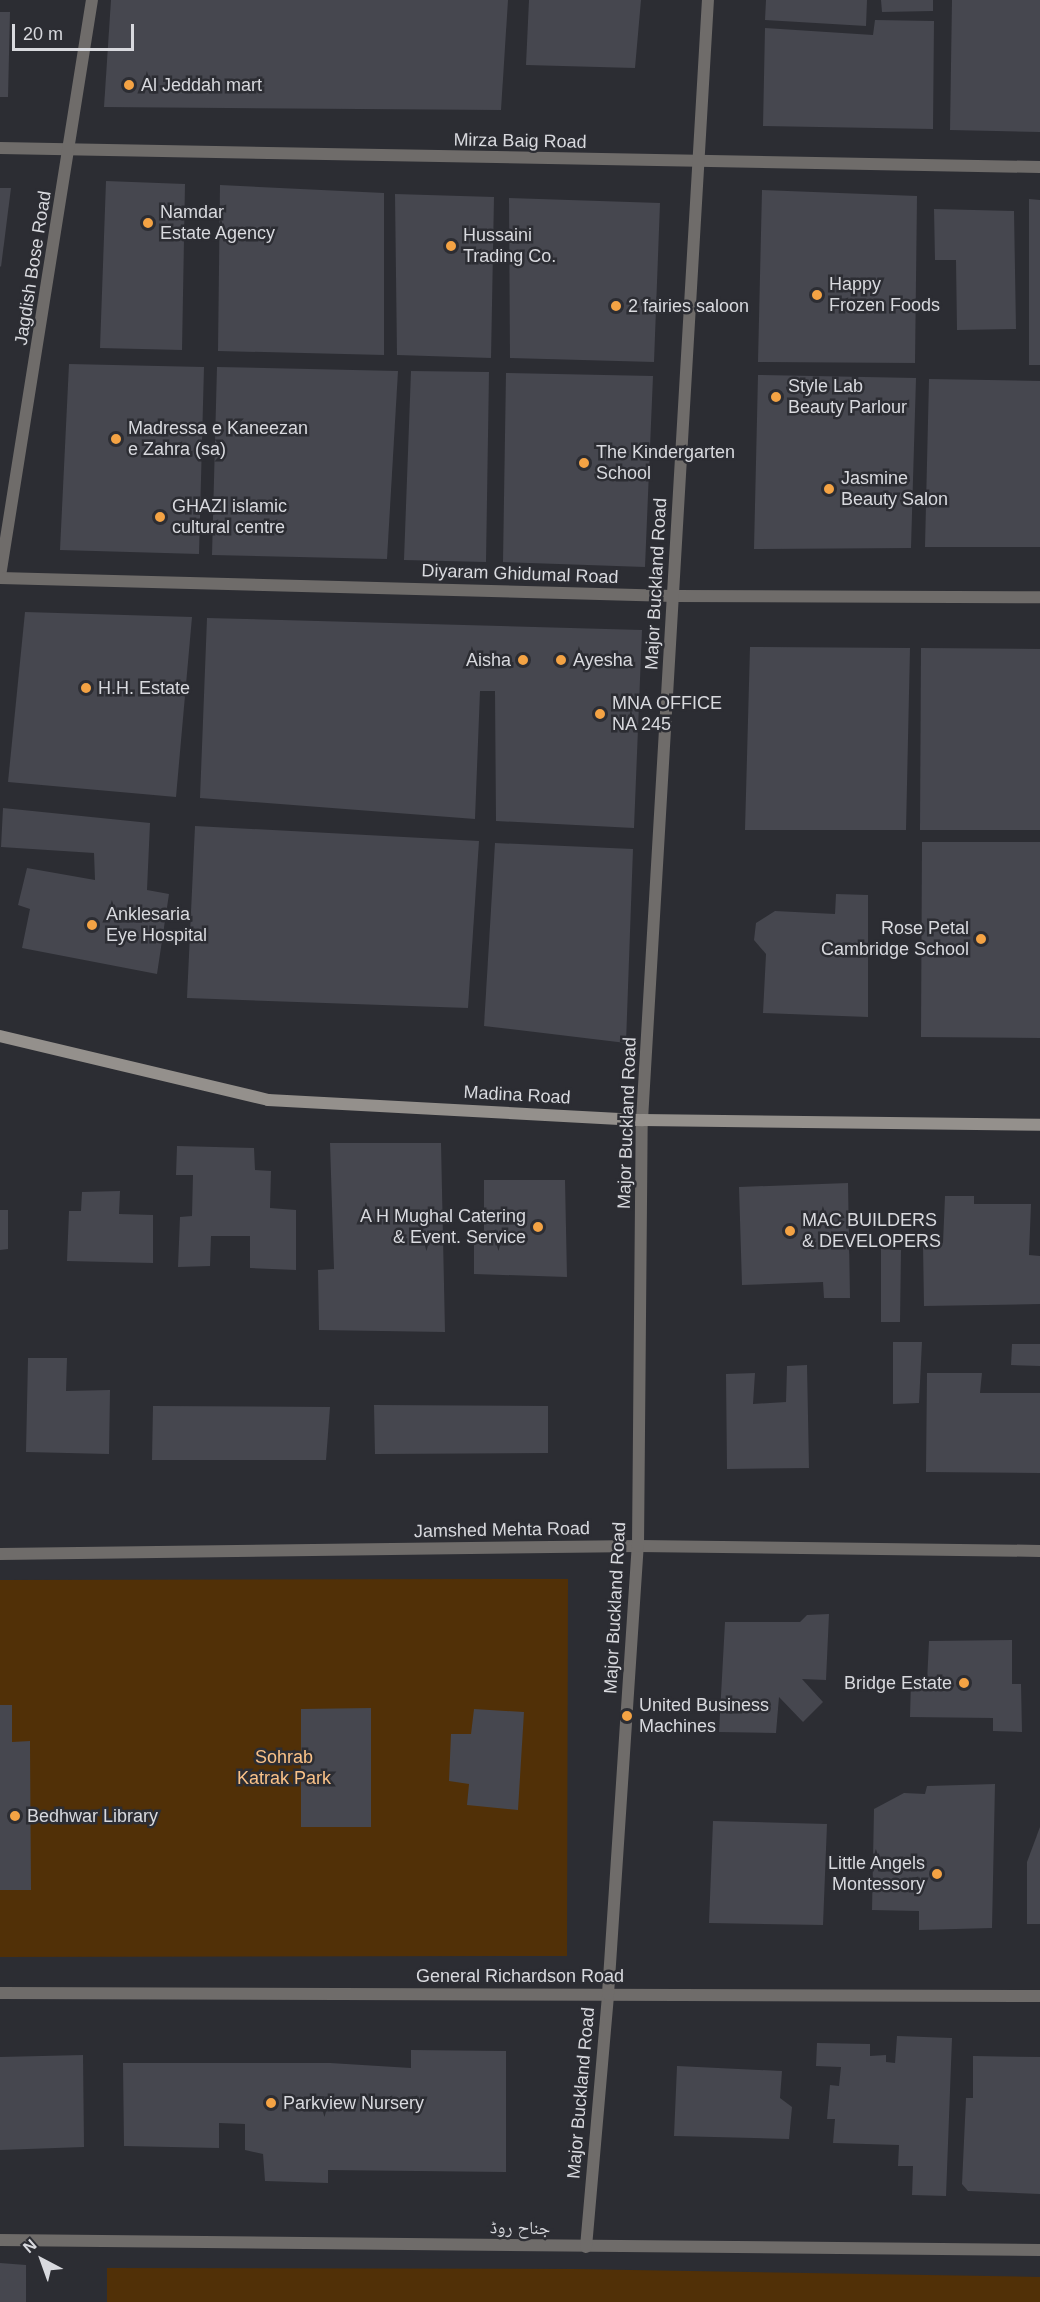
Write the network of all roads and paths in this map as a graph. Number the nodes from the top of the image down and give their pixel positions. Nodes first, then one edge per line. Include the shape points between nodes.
1 (92, 0) edge
2 (708, 0) edge
3 (0, 148) edge
4 (70, 150) junction
5 (699, 162) junction
6 (1040, 167) edge
7 (0, 577) edge
8 (674, 596) junction
9 (1040, 597) edge
10 (0, 1036) edge
11 (642, 1120) junction
12 (1040, 1125) edge
13 (638, 1546) junction
14 (1040, 1551) edge
15 (0, 1554) edge
16 (0, 1993) edge
17 (608, 1994) junction
18 (1040, 1996) edge
19 (0, 2240) edge
20 (586, 2247) junction
21 (1040, 2250) edge

1 - 4 street, Jagdish Bose Road
2 - 5 street, Major Buckland Road
3 - 4 street, Mirza Baig Road
4 - 5 street, Mirza Baig Road
4 - 7 street, Jagdish Bose Road
5 - 6 street, Mirza Baig Road
5 - 8 street, Major Buckland Road
7 - 8 street, Diyaram Ghidumal Road
8 - 9 street, Diyaram Ghidumal Road
8 - 11 street, Major Buckland Road
10 - 11 main road, Madina Road via 268,1100
11 - 12 main road, Madina Road
11 - 13 street, Major Buckland Road
13 - 14 street, Jamshed Mehta Road
13 - 15 street, Jamshed Mehta Road
13 - 17 street, Major Buckland Road
16 - 17 street, General Richardson Road
17 - 18 street, General Richardson Road
17 - 20 street, Major Buckland Road
19 - 20 street, جناح روڈ
20 - 21 street, جناح روڈ

